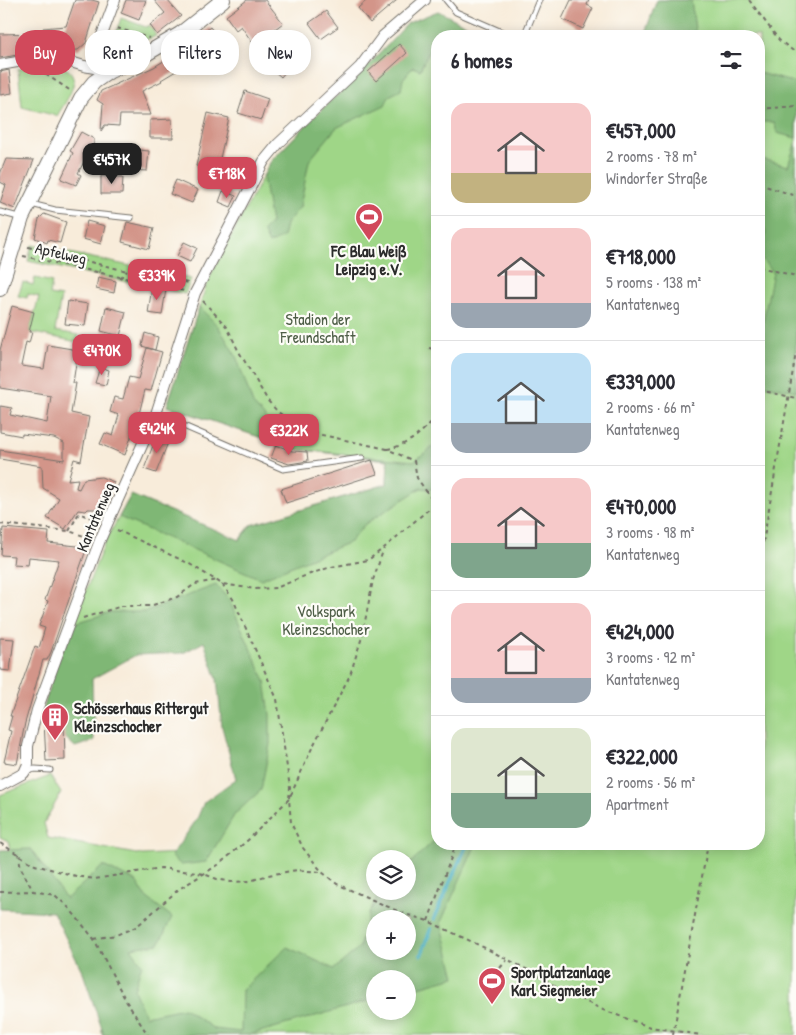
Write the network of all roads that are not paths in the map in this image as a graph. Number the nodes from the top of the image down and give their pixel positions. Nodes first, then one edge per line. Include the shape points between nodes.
1 (115, 0) edge
2 (223, 0) edge
3 (424, 0) edge
4 (446, 0) edge
5 (539, 0) edge
6 (104, 30) edge
7 (497, 30) edge
8 (526, 30) edge
9 (151, 51) edge
10 (0, 65) edge
11 (85, 66) edge
12 (104, 75) edge
13 (28, 204) junction
14 (0, 212) edge
15 (22, 218) junction
16 (131, 218) dead end
17 (0, 290) edge
18 (156, 414) junction
19 (362, 458) dead end
20 (50, 770) dead end
21 (24, 772) junction
22 (0, 786) edge

1 - 6 street
2 - 9 street via 180,34
3 - 18 street, Kantatenweg via 383,36 360,67 264,161 196,289
4 - 7 lane via 456,12
5 - 8 lane
10 - 11 street via 46,57
12 - 13 street via 81,98
13 - 15 street
13 - 16 lane
14 - 15 lane
15 - 17 street
18 - 19 lane via 283,469
18 - 21 street, Kantatenweg via 100,540 71,616 37,710
20 - 21 lane
21 - 22 street

